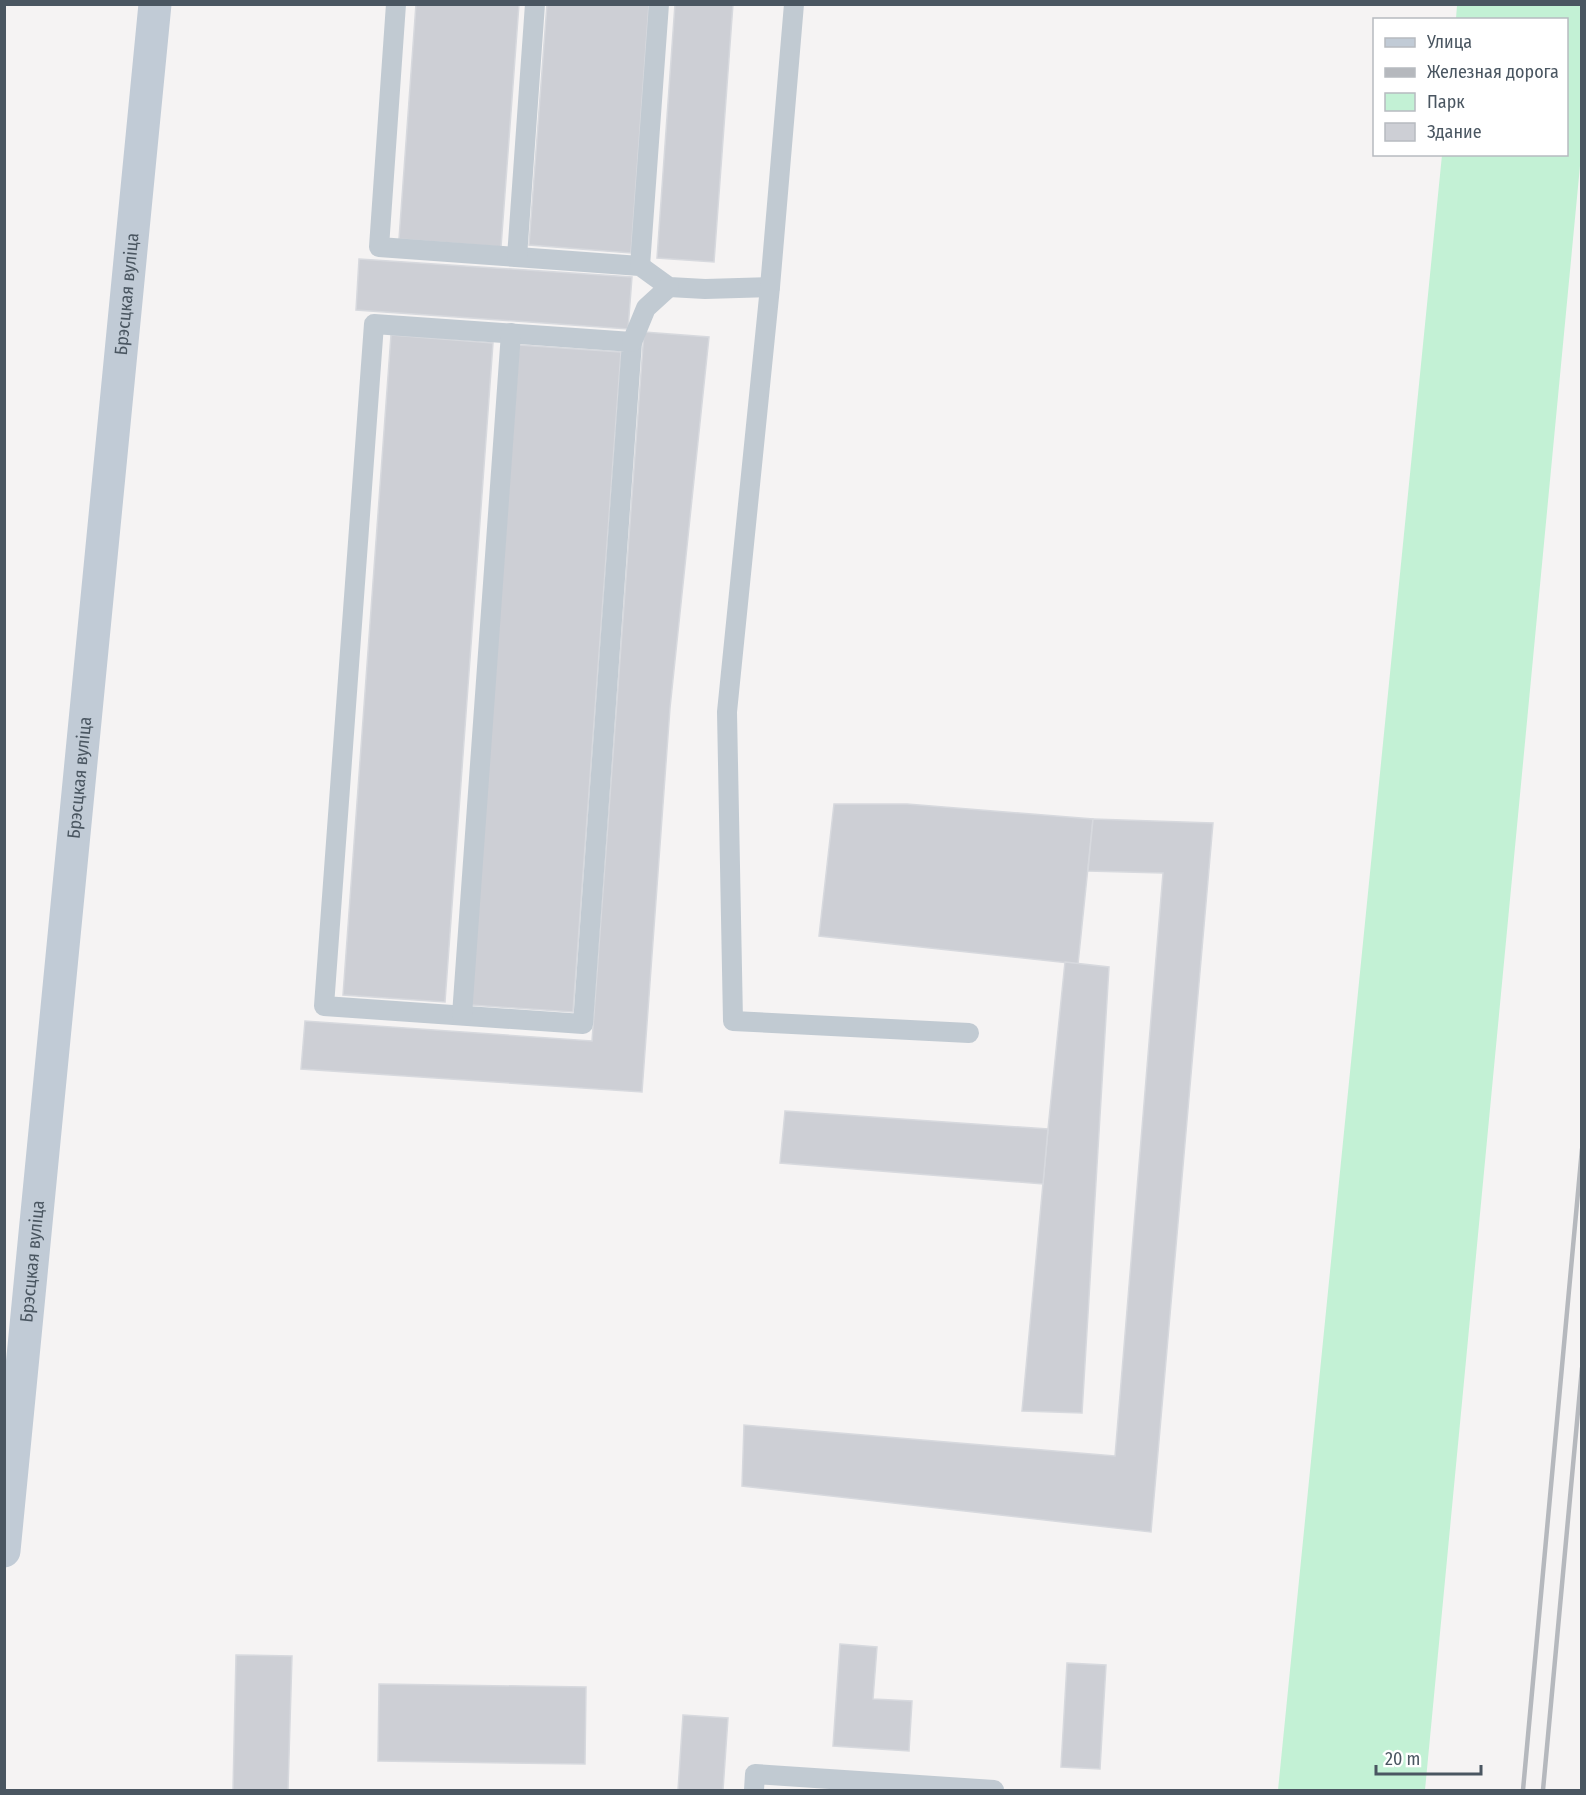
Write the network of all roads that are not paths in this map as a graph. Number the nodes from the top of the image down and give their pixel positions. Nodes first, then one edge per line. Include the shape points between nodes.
1 (155, 4) edge
2 (396, 4) edge
3 (535, 4) edge
4 (659, 4) edge
5 (794, 4) edge
6 (517, 257) junction
7 (640, 266) junction
8 (669, 287) junction
9 (770, 287) junction
10 (511, 333) junction
11 (633, 342) junction
12 (462, 1015) junction
13 (969, 1033) dead end
14 (4, 1551) edge
15 (754, 1791) edge
16 (994, 1791) edge

1 - 14 main road, Брэсцкая вуліца
2 - 6 lane via 379,247
3 - 6 lane
4 - 7 lane
5 - 9 lane
6 - 7 lane
7 - 8 lane
8 - 9 lane
8 - 11 lane via 646,308
9 - 13 lane via 727,712 732,1021
10 - 11 lane
10 - 12 lane
10 - 12 lane via 374,324 324,1006
11 - 12 lane via 583,1024
15 - 16 lane via 755,1774

